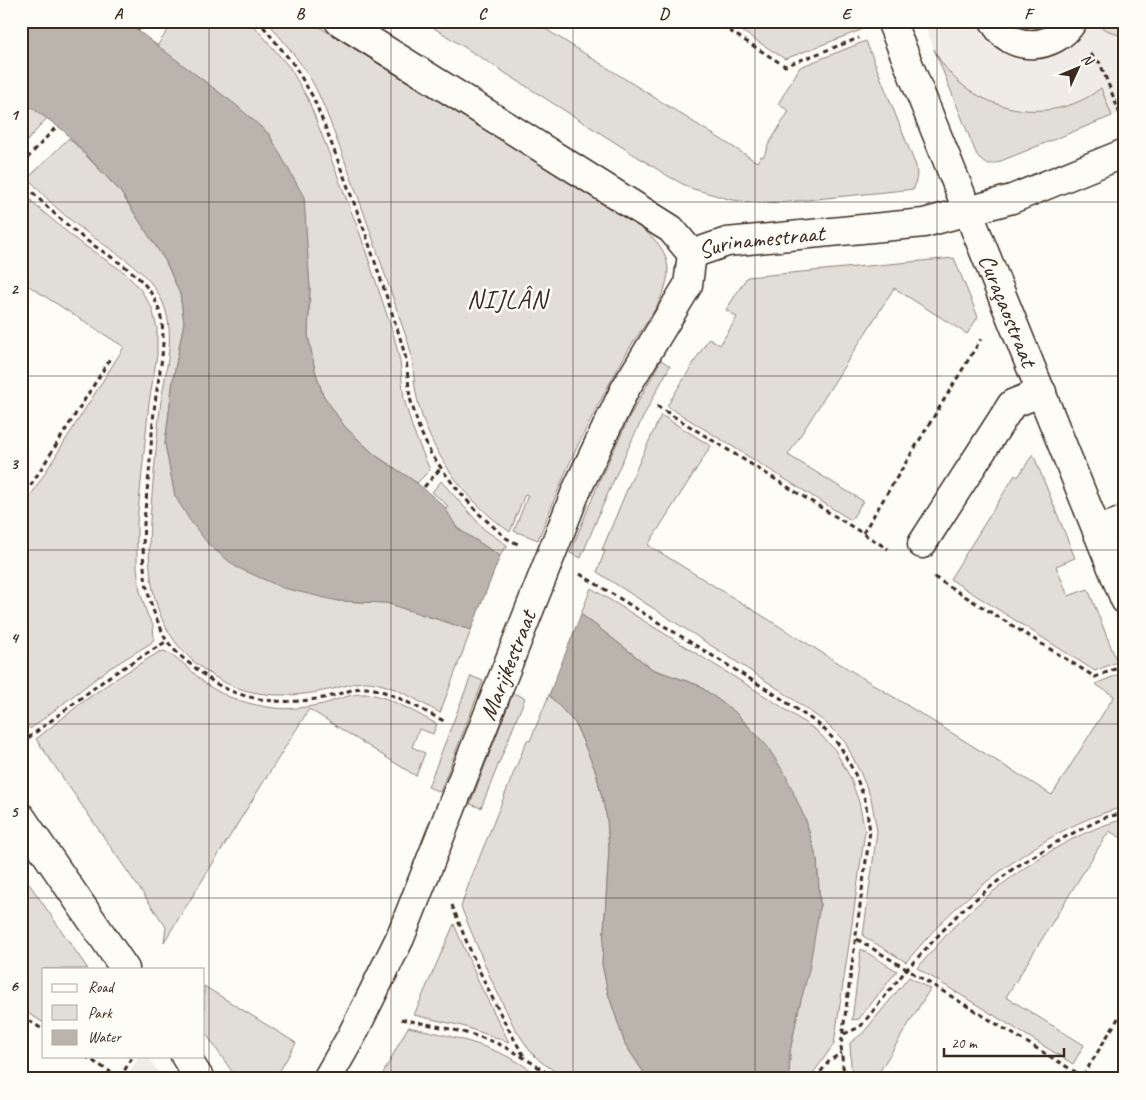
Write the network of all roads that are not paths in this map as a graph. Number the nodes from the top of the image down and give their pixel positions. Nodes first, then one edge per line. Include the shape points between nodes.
1 (339, 21) edge
2 (994, 21) edge
3 (892, 23) edge
4 (1070, 26) edge
5 (1125, 153) edge
6 (968, 211) junction
7 (692, 254) junction
8 (1042, 392) junction
9 (1125, 520) edge
10 (1097, 531) junction
11 (916, 553) road end
12 (1125, 600) edge
13 (21, 817) edge
14 (124, 968) edge
15 (185, 1058) edge
16 (200, 1079) edge
17 (326, 1079) edge

1 - 7 street, Surinamestraat via 671,229
2 - 4 street via 1002,33 1024,44 1050,42
3 - 6 street, Curaçaostraat
5 - 6 street, Surinamestraat via 1012,199
6 - 7 street, Surinamestraat via 924,223 727,242
6 - 8 street, Curaçaostraat
7 - 17 street, Marijkestraat via 688,285 625,389 576,489 400,938 352,1037
8 - 10 street, Curaçaostraat
8 - 11 street via 1012,404
9 - 10 street
10 - 12 street, Curaçaostraat
13 - 14 street
15 - 16 street

